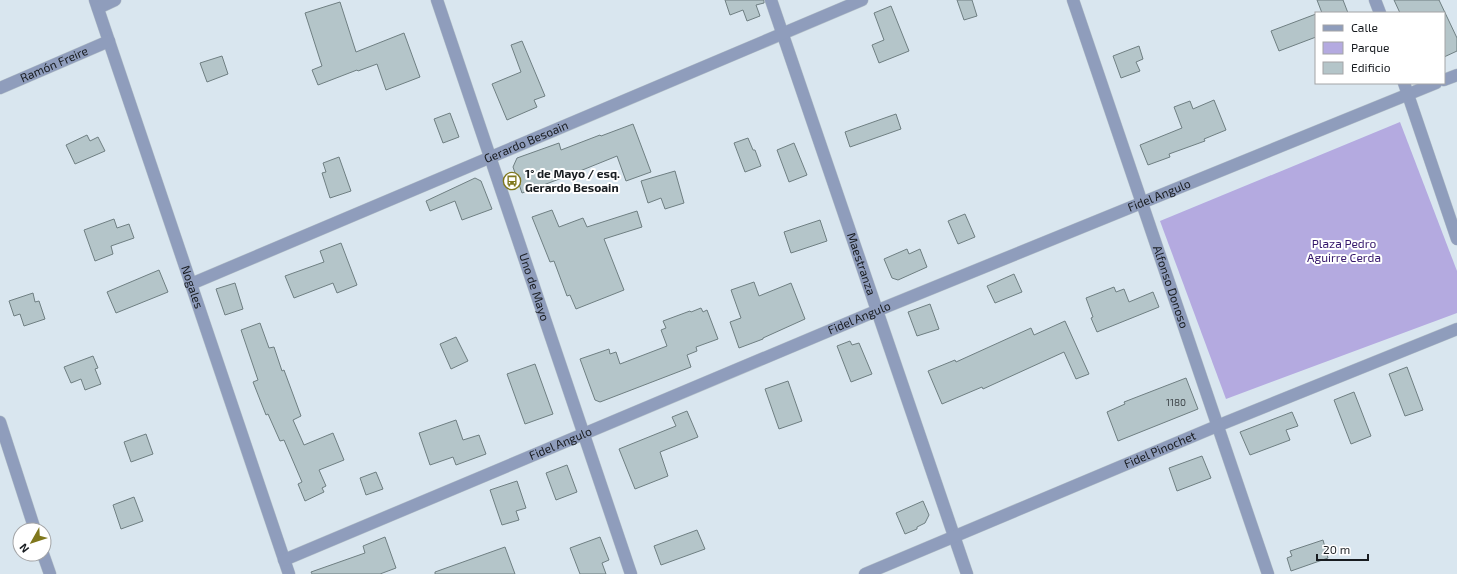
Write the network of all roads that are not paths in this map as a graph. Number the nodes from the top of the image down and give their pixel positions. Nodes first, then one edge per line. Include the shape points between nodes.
1 (116, 0) edge
2 (437, 0) edge
3 (771, 0) edge
4 (862, 0) edge
5 (1073, 0) edge
6 (1375, 0) edge
7 (96, 4) edge
8 (1380, 12) edge
9 (783, 34) junction
10 (109, 41) junction
11 (1457, 75) edge
12 (1445, 80) edge
13 (1431, 84) edge
14 (0, 88) edge
15 (1406, 89) edge
16 (490, 157) junction
17 (1142, 203) junction
18 (1457, 240) edge
19 (191, 284) junction
20 (876, 311) junction
21 (1457, 329) edge
22 (0, 422) edge
23 (1217, 426) junction
24 (584, 434) junction
25 (32, 522) edge
26 (954, 537) junction
27 (284, 560) junction
28 (46, 562) edge
29 (50, 574) edge
30 (289, 574) edge
31 (631, 574) edge
32 (865, 574) edge
33 (967, 574) edge
34 (1268, 574) edge

1 - 7 street
2 - 16 street, Uno de Mayo
3 - 9 street, Maestranza
4 - 9 street, Gerardo Besoain
5 - 17 street, Alfonso Donoso
6 - 8 street
7 - 10 street, Nogales
9 - 16 street, Gerardo Besoain
9 - 20 street, Maestranza
10 - 14 street, Ramón Freire
10 - 19 street, Nogales
11 - 12 street
13 - 15 street, Fidel Angulo
15 - 17 street, Fidel Angulo
15 - 18 street
16 - 19 street, Gerardo Besoain
16 - 24 street, Uno de Mayo
17 - 20 street, Fidel Angulo
17 - 23 street, Alfonso Donoso
19 - 27 street, Nogales
20 - 24 street, Fidel Angulo
20 - 26 street, Maestranza
21 - 23 street, Fidel Pinochet
22 - 25 street
23 - 26 street, Fidel Pinochet
23 - 34 street, Alfonso Donoso
24 - 27 street, Fidel Angulo
24 - 31 street, Uno de Mayo
26 - 32 street, Fidel Pinochet
26 - 33 street, Maestranza
27 - 30 street, Nogales
28 - 29 street

